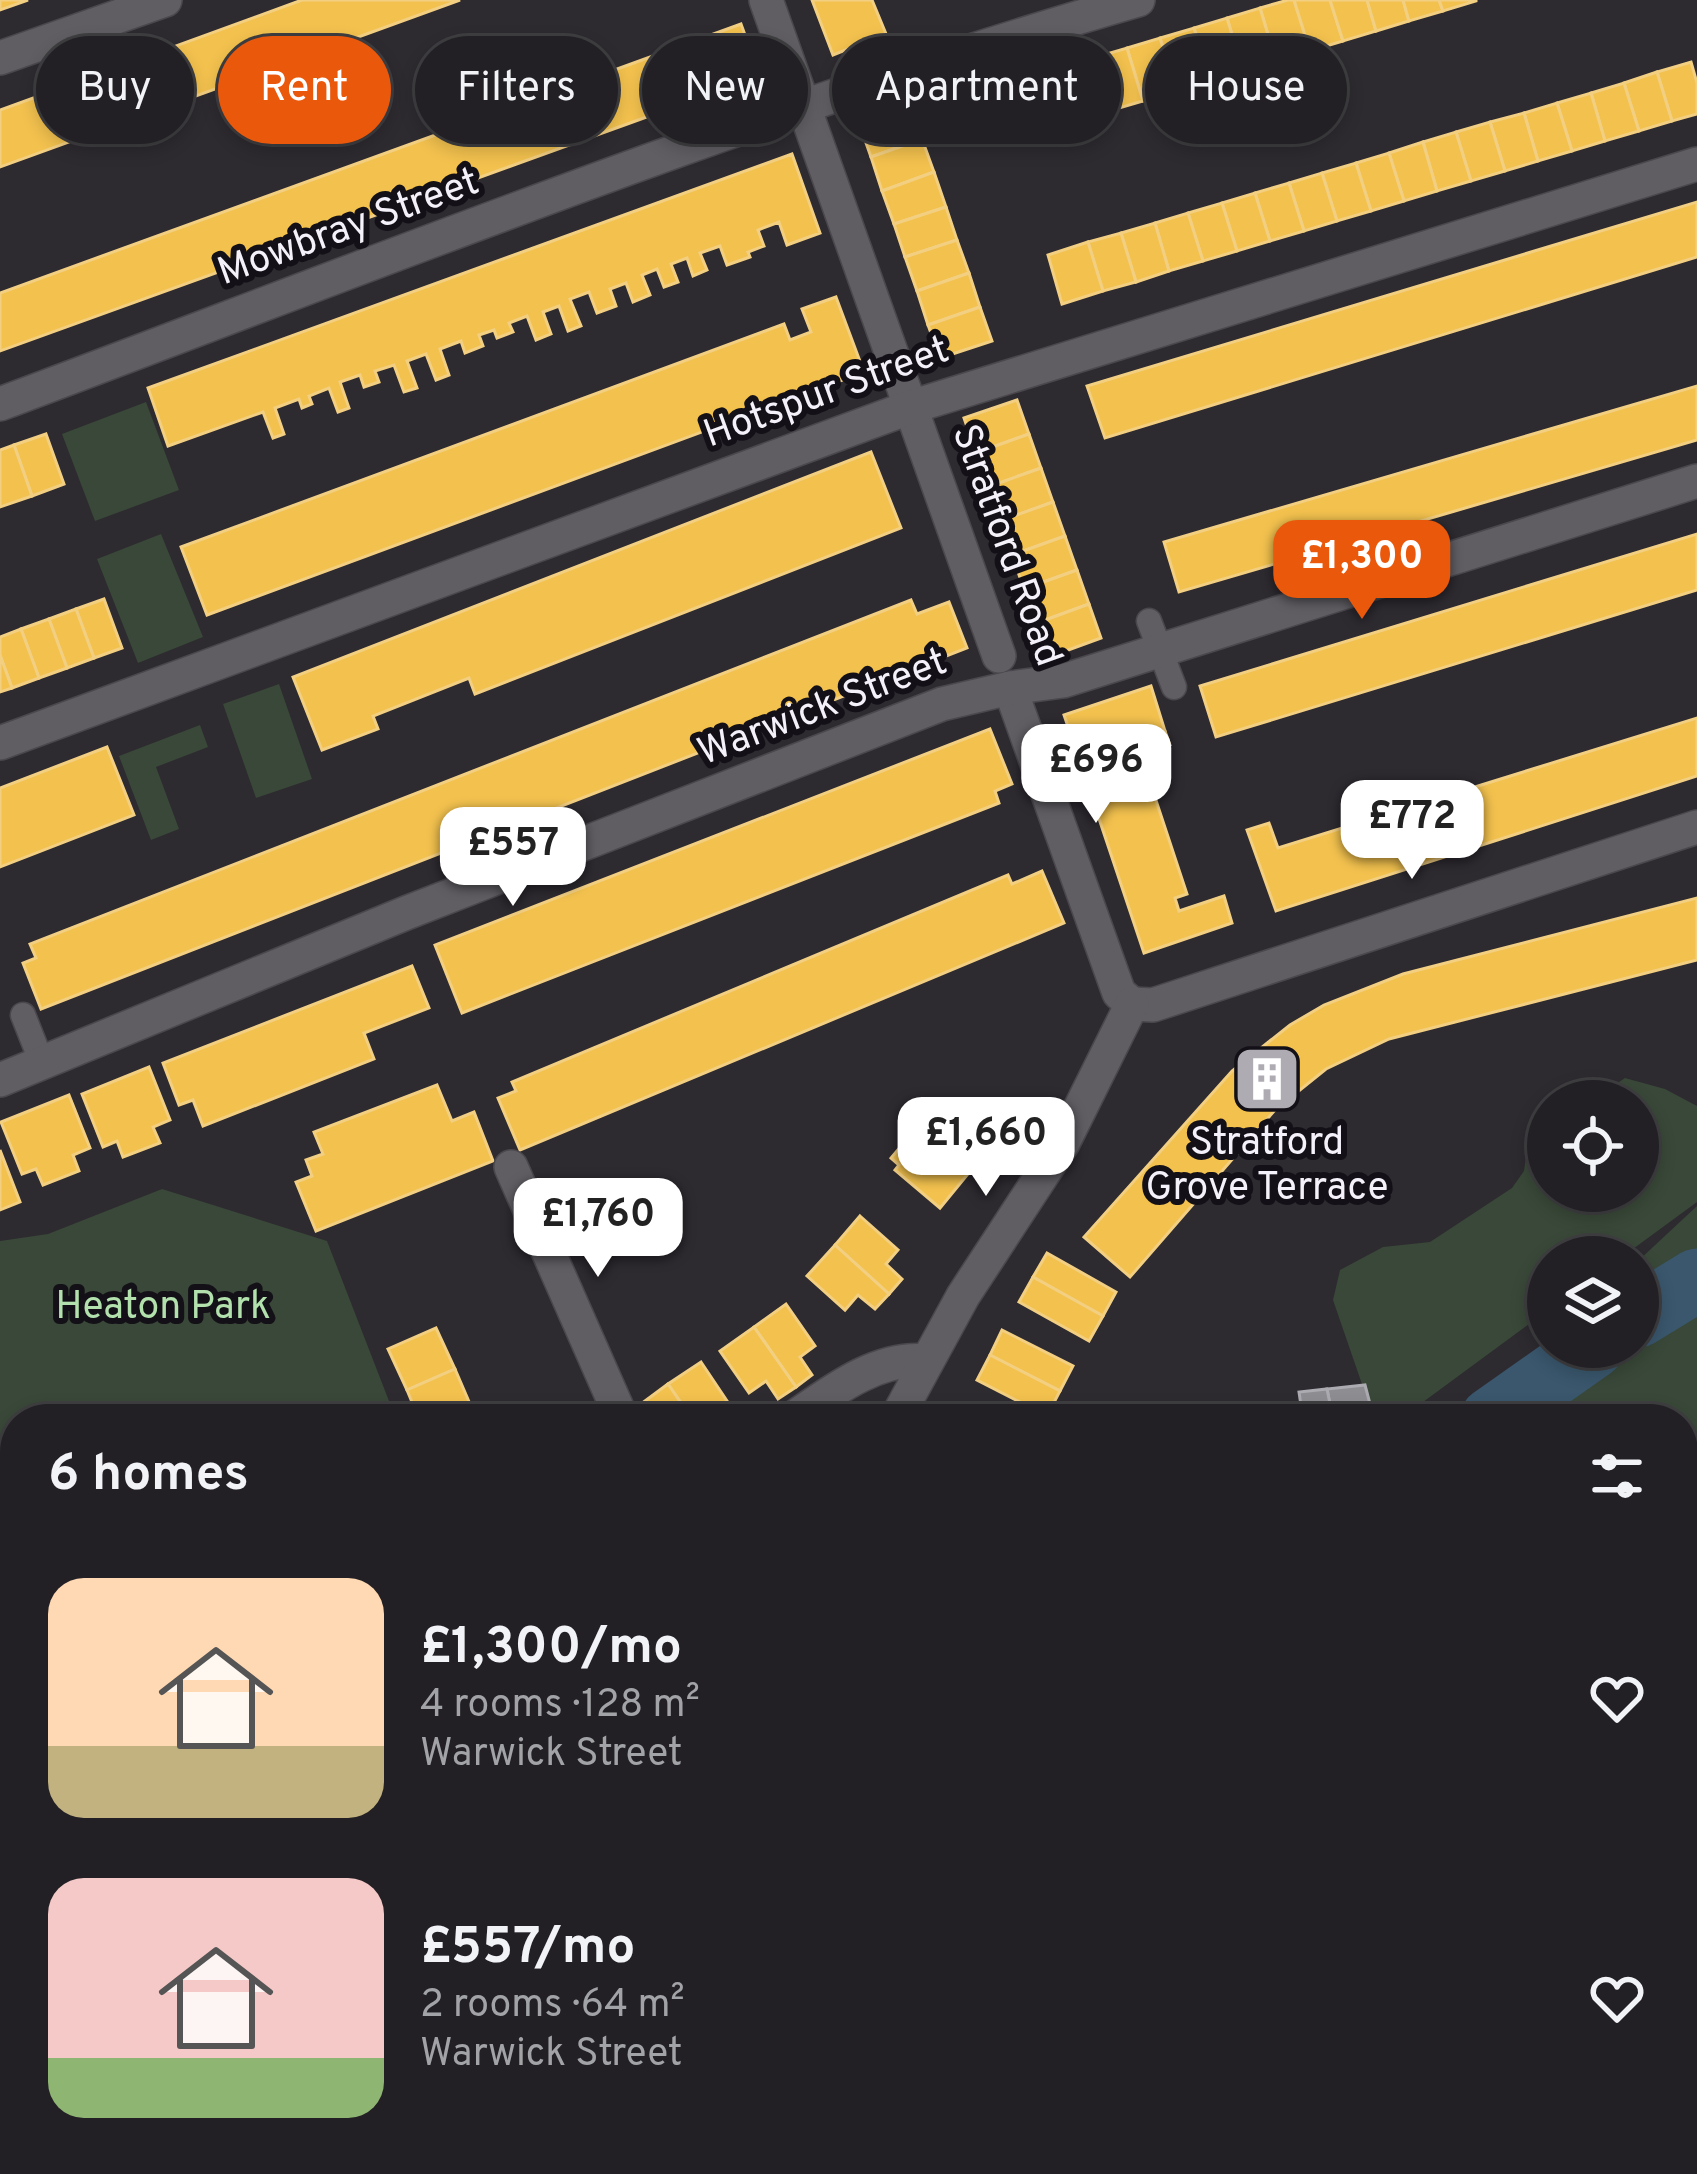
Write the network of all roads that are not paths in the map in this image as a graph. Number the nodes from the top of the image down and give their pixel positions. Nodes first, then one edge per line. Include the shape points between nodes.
1 (165, 0) edge
2 (766, 0) edge
3 (1138, 0) edge
4 (779, 36) edge
5 (0, 58) edge
6 (808, 102) edge
7 (808, 118) edge
8 (696, 144) edge
9 (1697, 164) edge
10 (0, 404) edge
11 (911, 406) junction
12 (1697, 481) edge
13 (1155, 636) junction
14 (1005, 672) junction
15 (1174, 687) dead end
16 (0, 743) edge
17 (1697, 827) edge
18 (1132, 1004) junction
19 (23, 1015) dead end
20 (42, 1063) junction
21 (0, 1080) edge
22 (512, 1167) dead end
23 (926, 1360) junction
24 (615, 1404) edge
25 (818, 1404) edge
26 (904, 1404) edge

1 - 5 street
2 - 4 street, Stratford Road
3 - 6 street, Mowbray Street
7 - 11 street, Stratford Road
8 - 10 street, Mowbray Street
9 - 11 street, Hotspur Street
11 - 14 street, Stratford Road
11 - 16 street, Hotspur Street
12 - 13 street, Warwick Street
13 - 14 street, Warwick Street via 1064,681
13 - 15 street
14 - 18 street, Stratford Road via 1119,993
14 - 20 street, Warwick Street
17 - 18 street via 1153,1005
18 - 23 street via 1064,1143
19 - 20 street
20 - 21 street, Warwick Street
22 - 24 street
23 - 25 street via 879,1367
23 - 26 street

